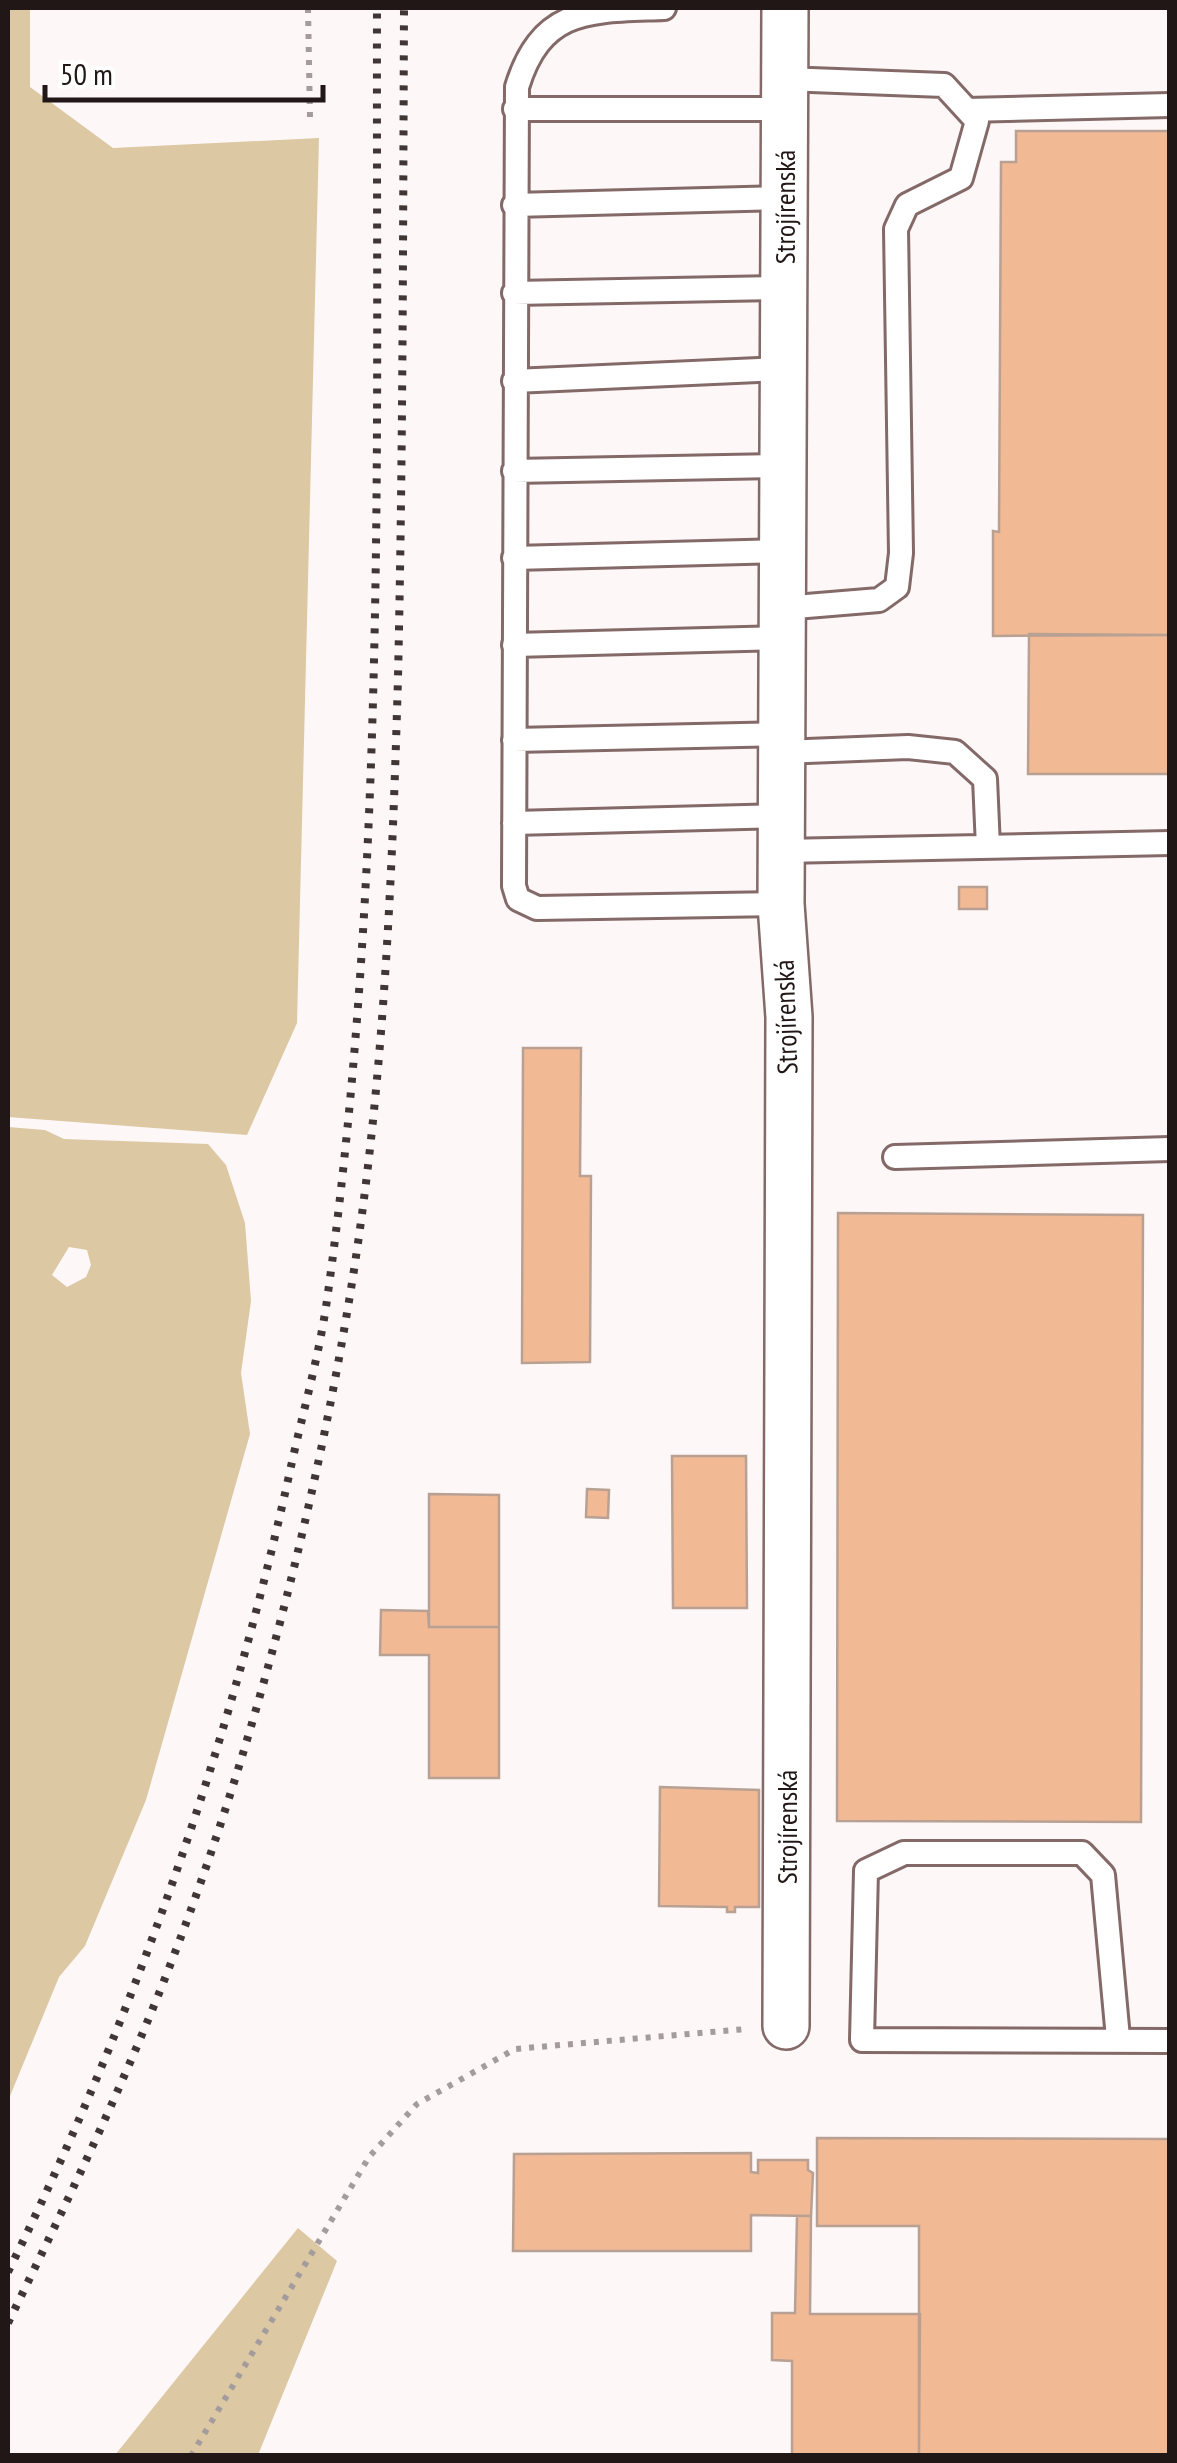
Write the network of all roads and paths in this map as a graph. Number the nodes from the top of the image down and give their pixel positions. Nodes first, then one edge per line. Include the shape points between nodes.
1 (308, 8) edge
2 (664, 8) edge
3 (784, 8) edge
4 (784, 94) junction
5 (1170, 105) edge
6 (514, 110) junction
7 (967, 110) junction
8 (310, 117) dead end
9 (784, 198) junction
10 (514, 204) junction
11 (784, 288) junction
12 (514, 293) junction
13 (783, 369) junction
14 (514, 380) junction
15 (783, 466) junction
16 (514, 470) junction
17 (783, 551) junction
18 (514, 558) junction
19 (782, 623) junction
20 (514, 645) junction
21 (514, 740) junction
22 (782, 743) junction
23 (514, 823) junction
24 (782, 834) junction
25 (1170, 843) edge
26 (988, 847) junction
27 (782, 904) junction
28 (1170, 1150) edge
29 (895, 1157) dead end
30 (786, 2026) joint
31 (1118, 2038) junction
32 (1170, 2041) edge
33 (190, 2456) edge

1 - 8 path
2 - 6 lane via 594,11 556,24 524,62
3 - 4 street, Strojírenská
4 - 6 lane
4 - 7 lane via 944,85
4 - 9 street, Strojírenská
5 - 7 lane
6 - 10 lane
7 - 19 lane via 976,121 961,178 907,205 896,229 897,587 879,600
9 - 10 lane
9 - 11 street, Strojírenská
10 - 12 lane
11 - 12 lane
11 - 13 street, Strojírenská
12 - 14 lane
13 - 14 lane
13 - 15 street, Strojírenská
14 - 16 lane
15 - 16 lane
15 - 17 street, Strojírenská
16 - 18 lane
17 - 18 lane
17 - 19 street, Strojírenská
18 - 20 lane
19 - 20 lane
19 - 22 street, Strojírenská
20 - 21 lane
21 - 22 lane
21 - 23 lane
22 - 24 street, Strojírenská
22 - 26 lane via 954,752 985,779
23 - 24 lane
23 - 27 lane via 514,886 526,906
24 - 26 lane
24 - 27 street, Strojírenská
25 - 26 lane
27 - 30 street, Strojírenská via 788,1017
28 - 29 lane
30 - 33 path via 515,2048 416,2104 369,2157
31 - 31 lane via 862,2040 866,1871 904,1853 1082,1853 1103,1875
31 - 32 lane

